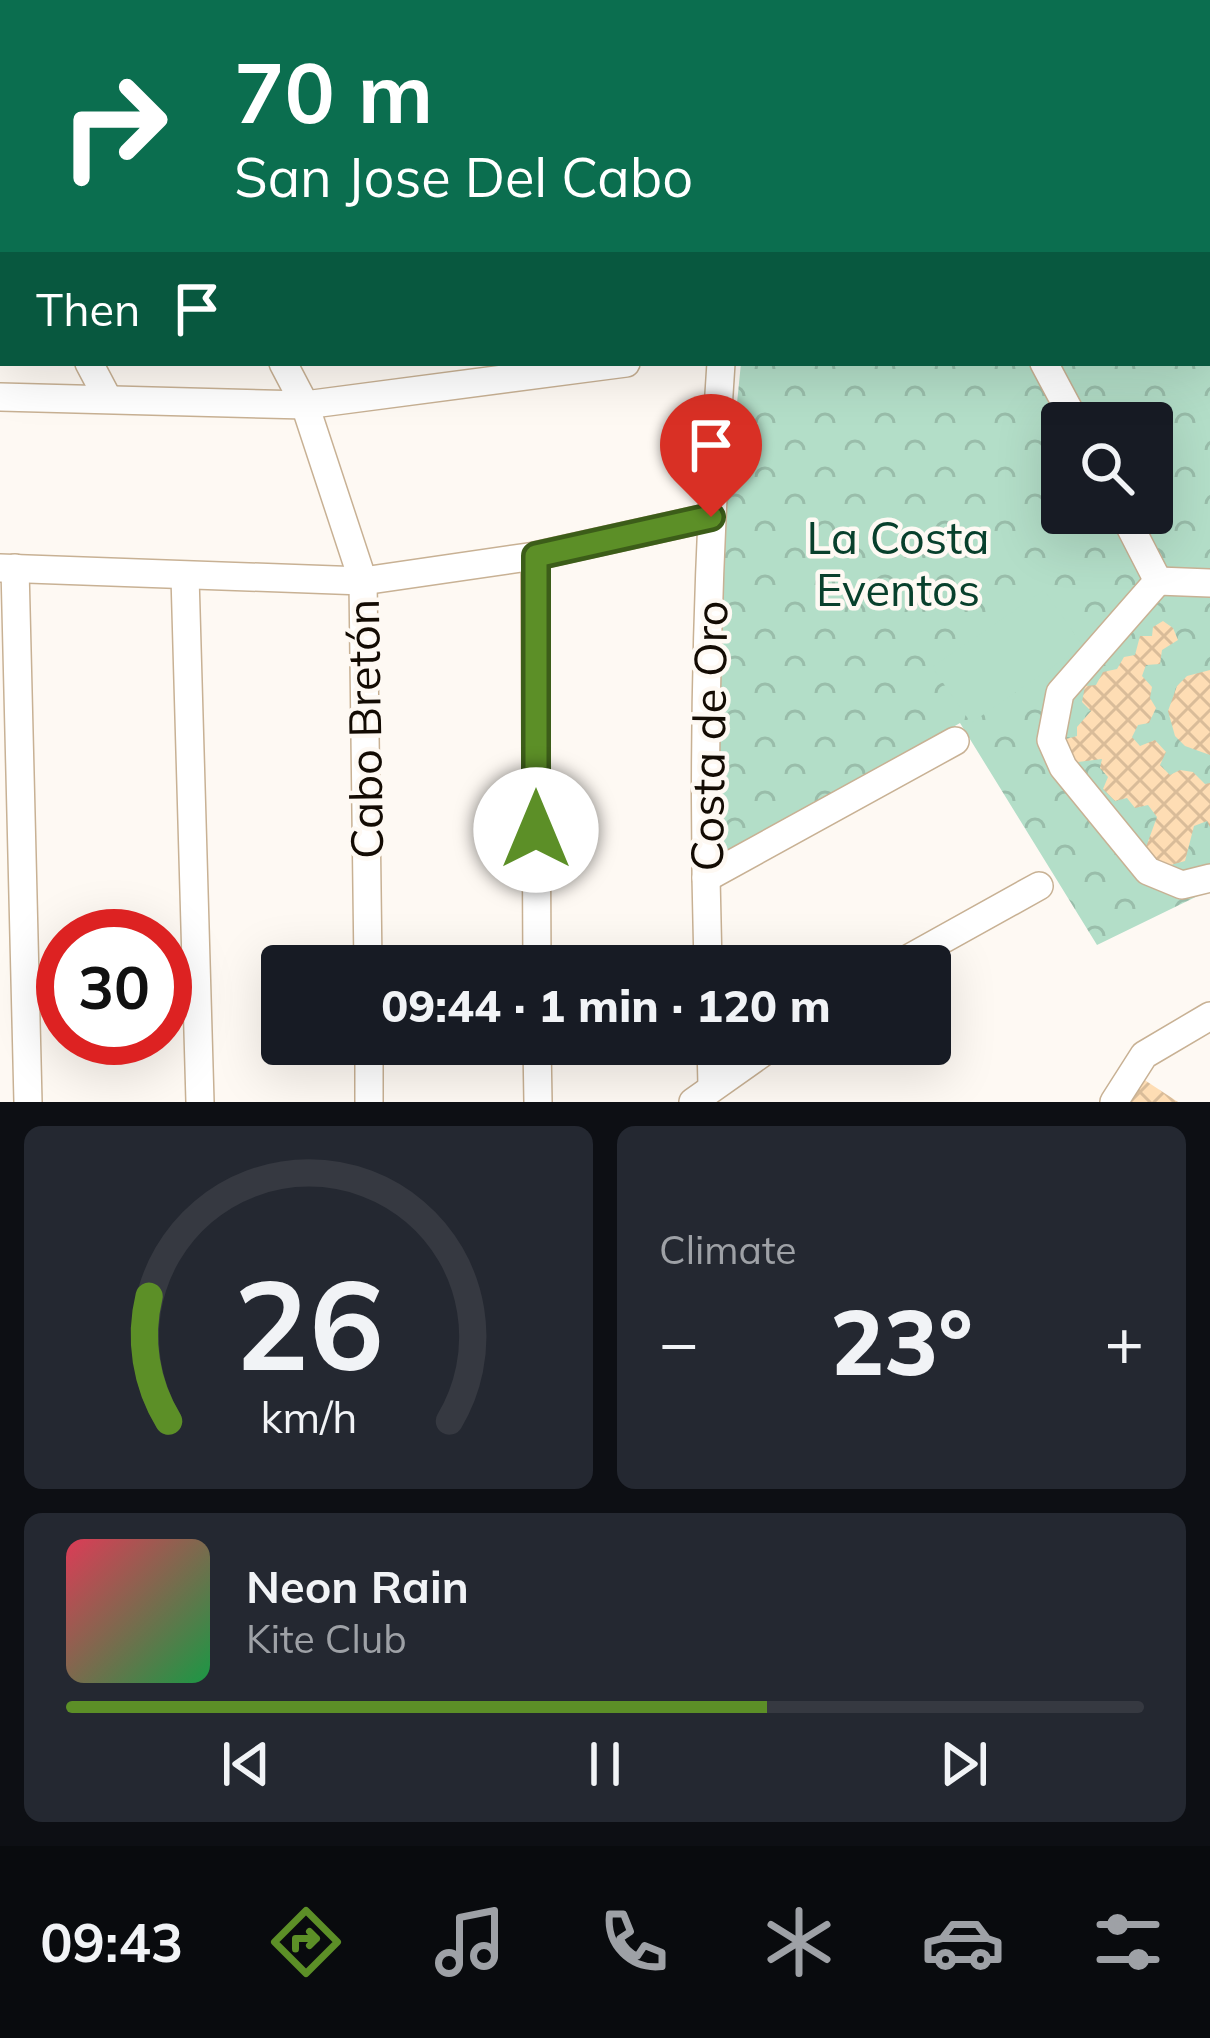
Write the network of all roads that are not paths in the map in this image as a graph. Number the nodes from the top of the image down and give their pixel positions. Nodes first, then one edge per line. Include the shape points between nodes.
1 (91, 366) edge
2 (286, 366) edge
3 (584, 366) edge
4 (722, 366) edge
5 (1047, 366) edge
6 (529, 370) edge
7 (0, 398) edge
8 (108, 399) junction
9 (1065, 402) edge
10 (305, 405) junction
11 (711, 517) junction
12 (1134, 534) edge
13 (536, 556) junction
14 (7, 568) edge
15 (185, 575) junction
16 (362, 581) junction
17 (1159, 581) junction
18 (1210, 583) edge
19 (955, 741) dead end
20 (706, 878) junction
21 (1210, 878) edge
22 (1039, 886) dead end
23 (368, 945) edge
24 (537, 945) edge
25 (708, 945) edge
26 (934, 945) edge
27 (1210, 1016) edge
28 (369, 1065) edge
29 (537, 1065) edge
30 (744, 1065) edge
31 (702, 1094) edge
32 (28, 1102) edge
33 (200, 1102) edge
34 (369, 1102) edge
35 (538, 1102) edge
36 (1114, 1102) edge

1 - 8 street
2 - 10 street, Cabo Bretón
3 - 6 street
4 - 11 street, Costa de Oro
5 - 9 street
6 - 10 street
7 - 8 street
8 - 10 street
10 - 16 street, Cabo Bretón
11 - 13 street
11 - 20 street, Costa de Oro
12 - 17 street
13 - 16 street
13 - 24 street
14 - 15 street
14 - 32 street
15 - 16 street
15 - 33 street
16 - 23 street, Cabo Bretón
17 - 18 street
17 - 21 street via 1060,693 1051,740 1063,767 1148,871 1182,885
19 - 20 street
20 - 25 street, Costa de Oro
22 - 26 street
27 - 36 street via 1144,1055
28 - 34 street
29 - 35 street
30 - 31 street

